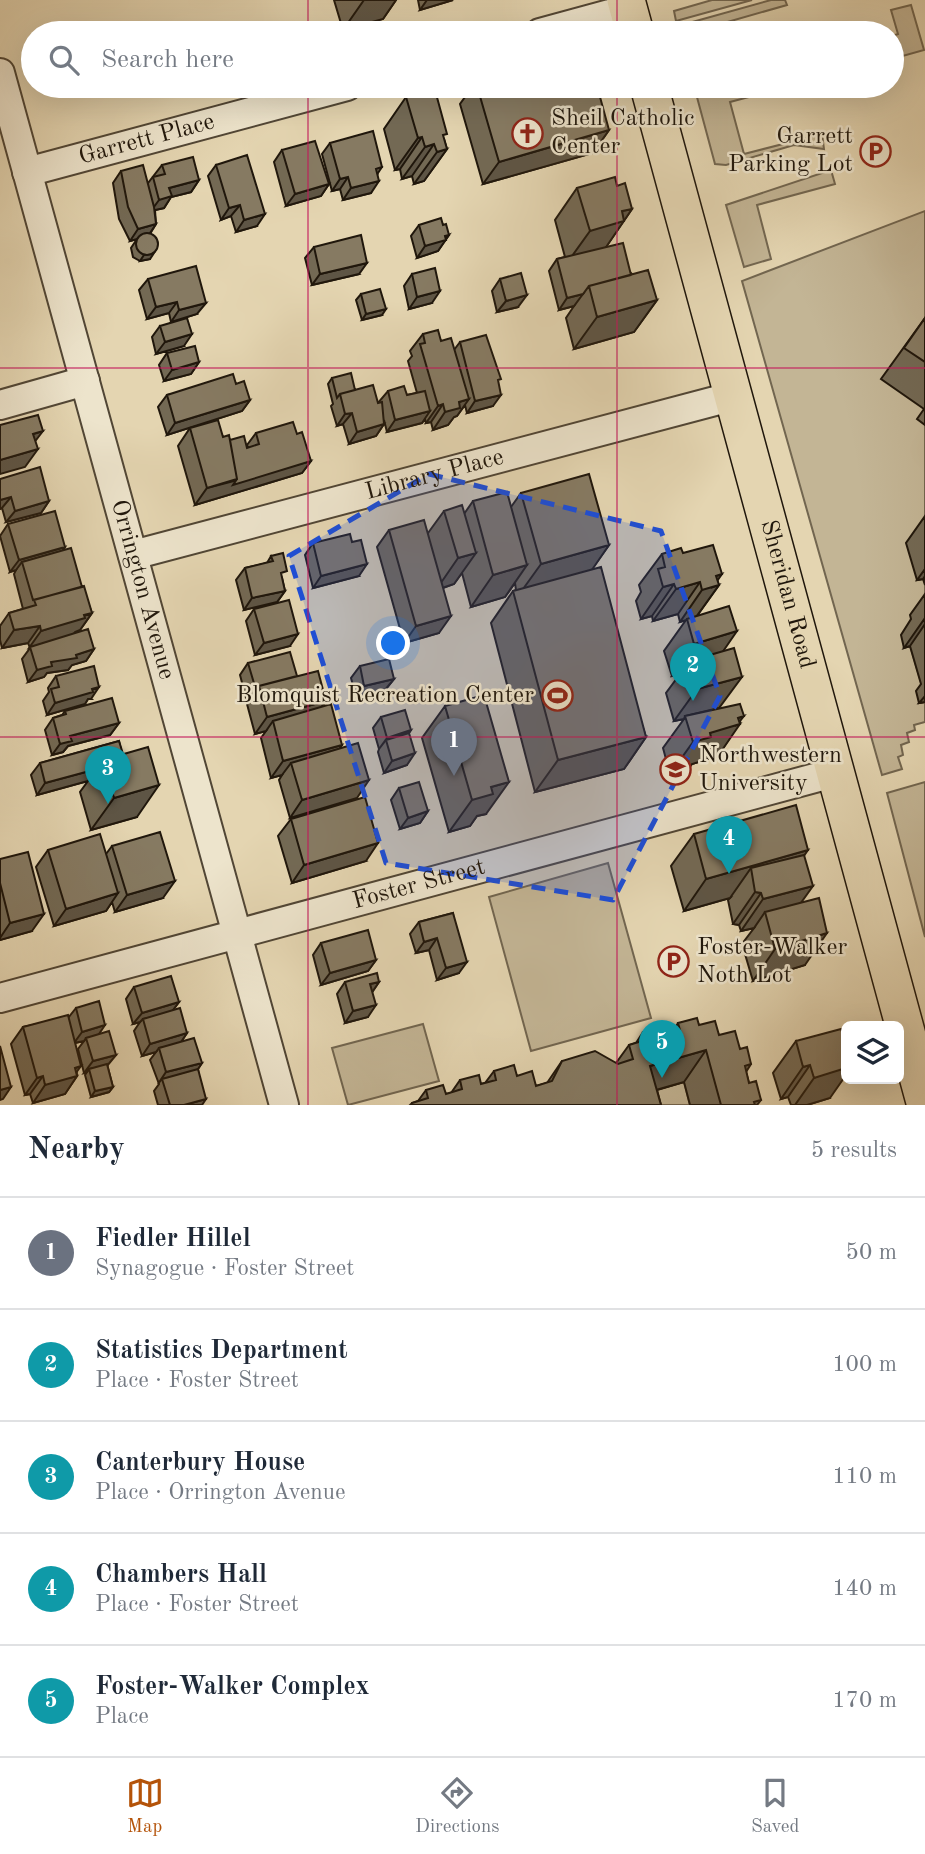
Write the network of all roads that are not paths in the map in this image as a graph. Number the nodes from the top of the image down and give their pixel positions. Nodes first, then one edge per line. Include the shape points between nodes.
1 (630, 14) edge
2 (597, 21) edge
3 (0, 73) edge
4 (301, 98) edge
5 (652, 98) edge
6 (27, 172) junction
7 (85, 381) junction
8 (734, 396) junction
9 (0, 405) edge
10 (133, 555) junction
11 (837, 772) junction
12 (237, 934) junction
13 (0, 998) edge
14 (925, 1102) edge
15 (284, 1105) edge

1 - 2 street
3 - 6 street, Orrington Avenue
4 - 6 street, Garrett Place
5 - 8 main road, Sheridan Road
6 - 7 street, Orrington Avenue
7 - 9 street
7 - 10 street, Orrington Avenue
8 - 10 street, Library Place
8 - 11 main road, Sheridan Road
10 - 12 street, Orrington Avenue
11 - 12 street, Foster Street
11 - 14 main road, Sheridan Road
12 - 13 street, Foster Street
12 - 15 street, Orrington Avenue

